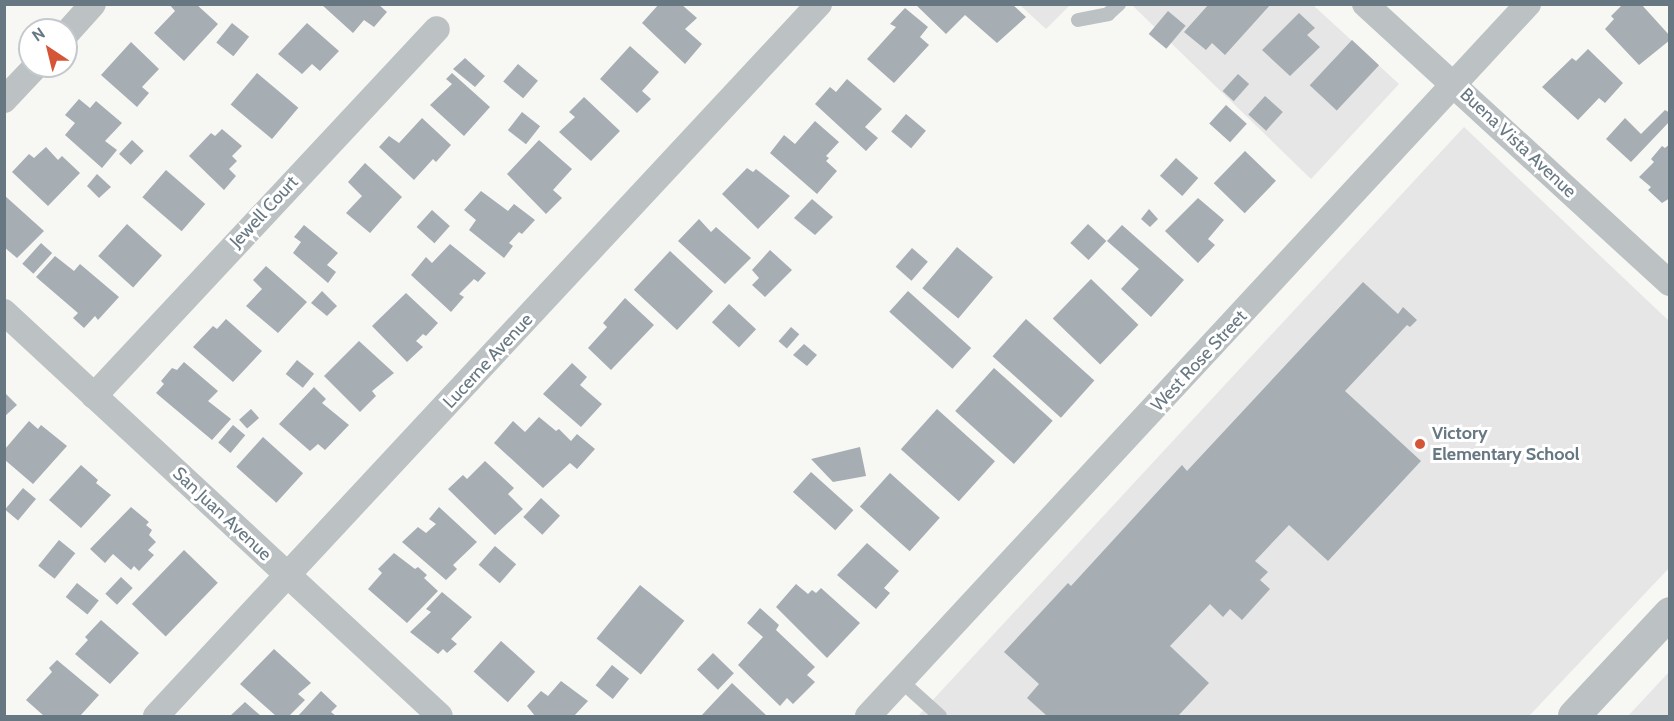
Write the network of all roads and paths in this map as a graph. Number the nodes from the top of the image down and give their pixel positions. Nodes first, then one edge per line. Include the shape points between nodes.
1 (93, 4) edge
2 (819, 4) edge
3 (1119, 4) edge
4 (1365, 4) edge
5 (1528, 4) edge
6 (1078, 20) dead end
7 (78, 21) edge
8 (437, 29) dead end
9 (25, 78) edge
10 (1454, 83) junction
11 (4, 100) edge
12 (1670, 283) edge
13 (4, 312) edge
14 (94, 396) junction
15 (288, 575) junction
16 (1670, 614) edge
17 (901, 681) junction
18 (1585, 713) edge
19 (156, 717) edge
20 (440, 717) edge
21 (868, 717) edge
22 (940, 717) edge

1 - 7 street
2 - 15 street, Lucerne Avenue
3 - 6 lane via 1108,14
4 - 10 street, Buena Vista Avenue
5 - 10 street, West Rose Street
8 - 14 street, Jewell Court
9 - 11 street
10 - 12 street, Buena Vista Avenue
10 - 17 street, West Rose Street
13 - 14 street, San Juan Avenue
14 - 15 street, San Juan Avenue
15 - 19 street, Lucerne Avenue
15 - 20 street, San Juan Avenue
16 - 18 street
17 - 21 street, West Rose Street
17 - 22 lane

